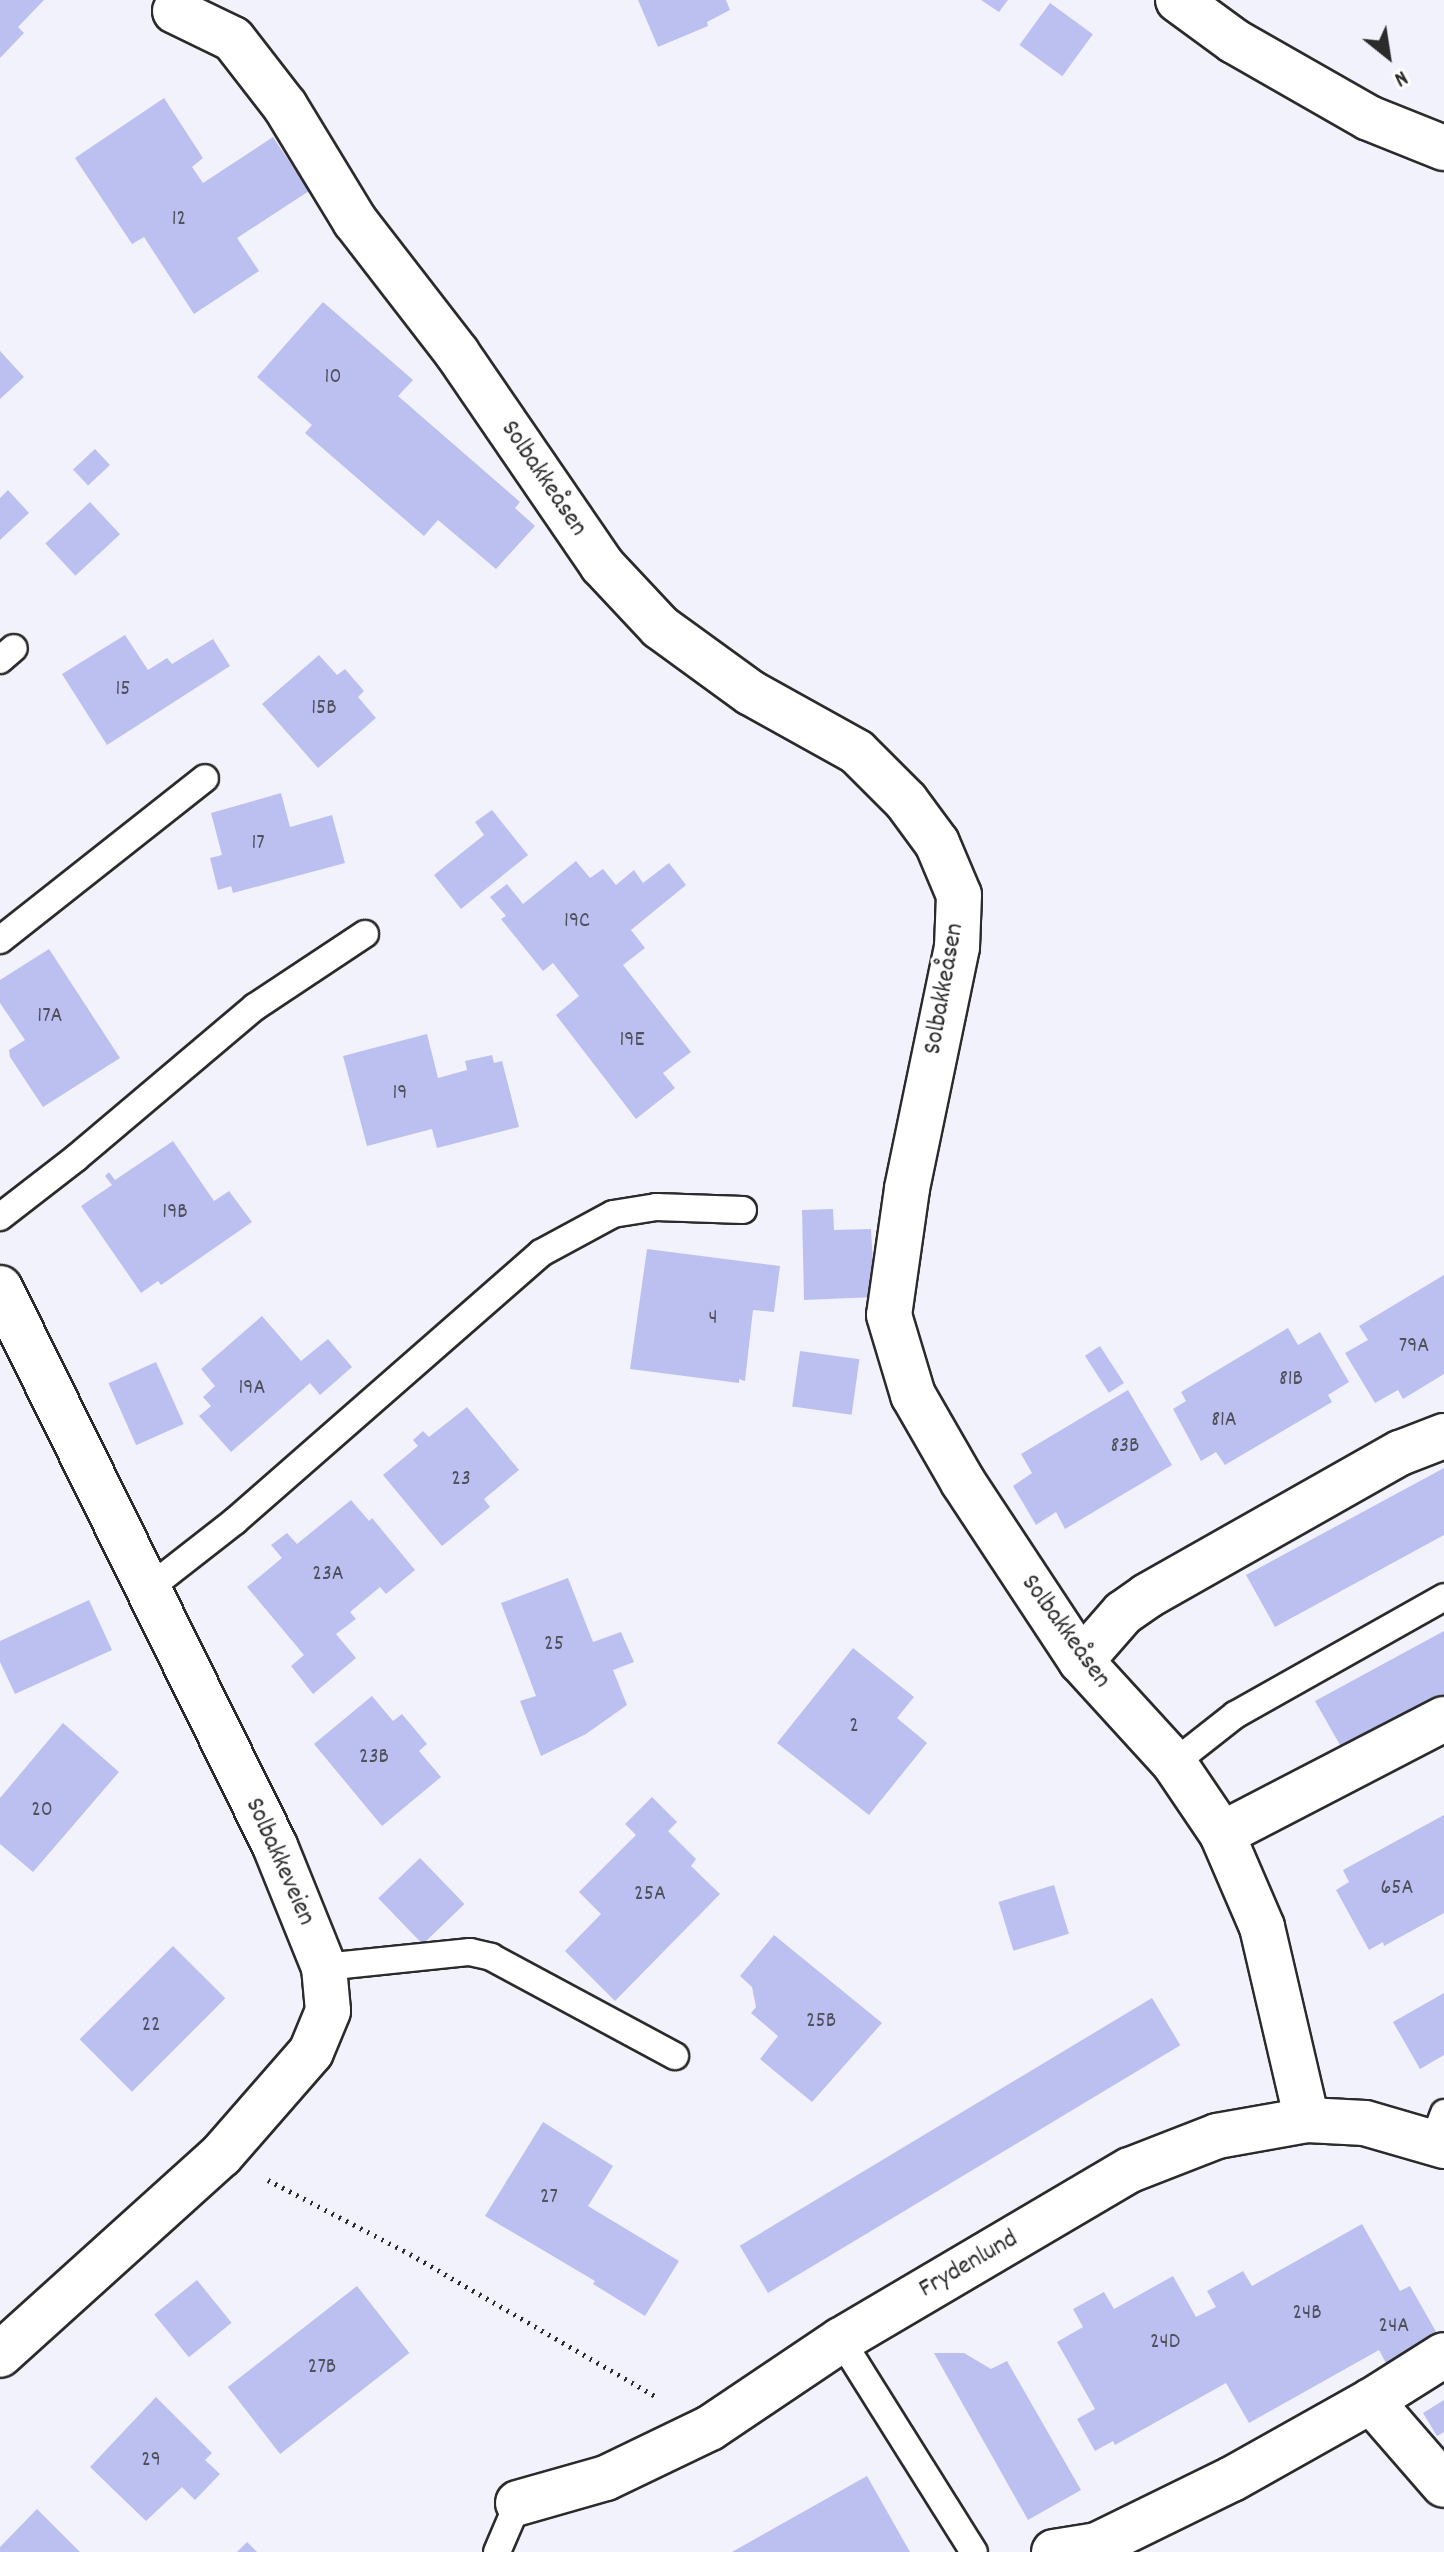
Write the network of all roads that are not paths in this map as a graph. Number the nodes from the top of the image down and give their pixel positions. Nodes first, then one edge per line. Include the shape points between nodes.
1 (1178, 0) edge
2 (175, 11) dead end
3 (1444, 148) edge
4 (205, 778) dead end
5 (365, 934) dead end
6 (0, 940) edge
7 (743, 1210) dead end
8 (0, 1217) edge
9 (0, 1288) edge
10 (1444, 1436) edge
11 (148, 1589) junction
12 (1444, 1597) edge
13 (1081, 1661) junction
14 (1444, 1719) edge
15 (1174, 1763) junction
16 (1222, 1834) junction
17 (324, 1967) junction
18 (675, 2056) dead end
19 (1307, 2120) junction
20 (1440, 2134) edge
21 (841, 2340) junction
22 (0, 2355) edge
23 (1444, 2355) edge
24 (1371, 2401) junction
25 (1444, 2485) edge
26 (518, 2503) joint
27 (497, 2552) edge
28 (974, 2552) edge
29 (1054, 2552) edge

1 - 3 street via 1234,41 1369,118
2 - 13 street, Solbakkeåsen via 233,39 285,106 355,221 457,353 602,565 660,627 751,693 857,752 906,801 937,843 959,895 957,947 907,1189 889,1315 913,1395 963,1482
4 - 6 lane
5 - 8 lane via 255,1007
7 - 11 lane via 656,1207 613,1214 541,1253 235,1521
9 - 11 street, Solbakkeveien
10 - 13 street via 1400,1453 1147,1596 1123,1613
11 - 17 street, Solbakkeveien via 275,1846
12 - 15 lane via 1235,1715
13 - 15 street, Solbakkeåsen
14 - 16 street
15 - 16 street, Solbakkeåsen
16 - 19 street, Solbakkeåsen via 1262,1927
17 - 18 lane via 470,1952 491,1957
17 - 22 street, Solbakkeveien via 328,2011 311,2052 221,2155
19 - 20 street, Frydenlund
19 - 21 street, Frydenlund via 1217,2136 1130,2170
21 - 26 street, Frydenlund via 710,2428 606,2478
21 - 28 lane
23 - 24 street
24 - 25 street
24 - 29 street via 1232,2479 1097,2545
26 - 27 lane

